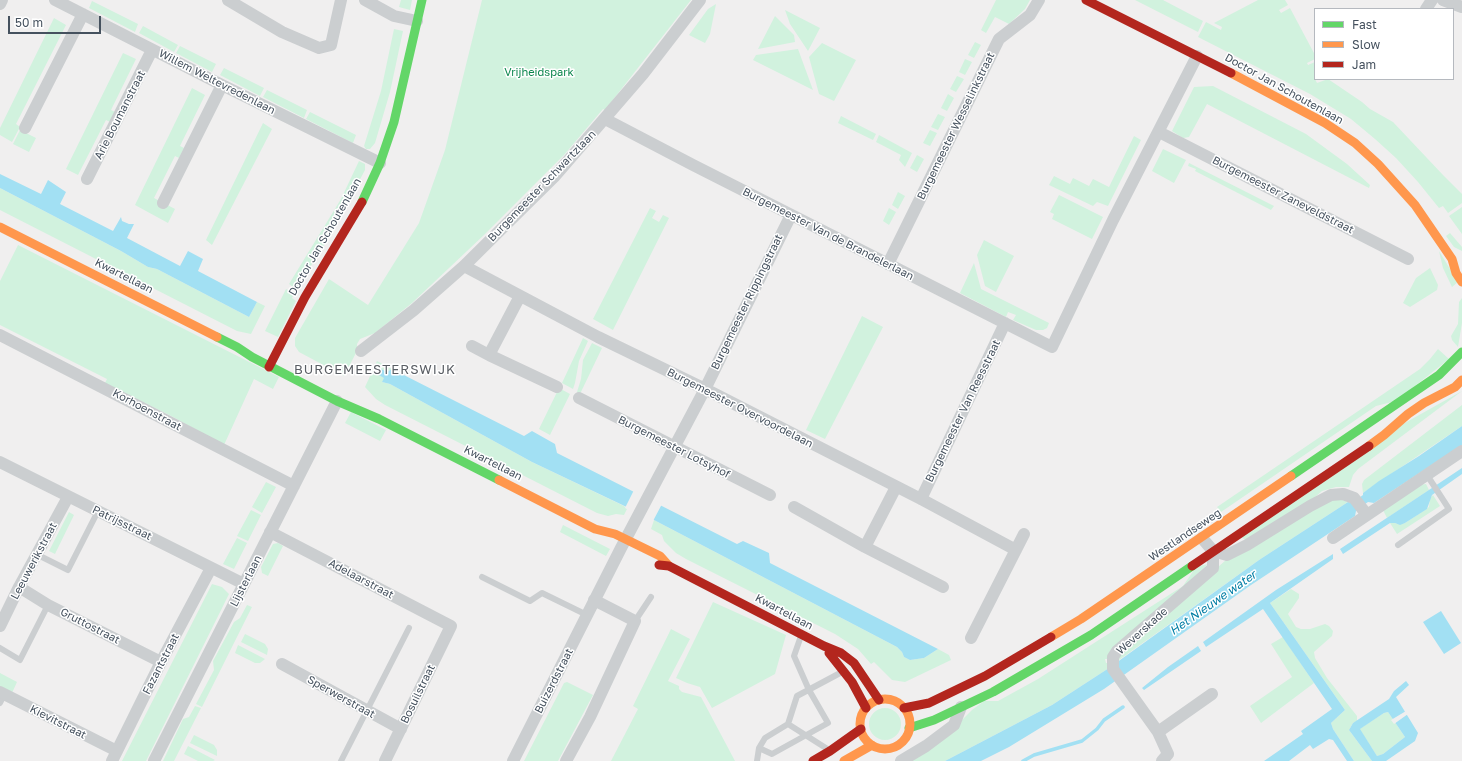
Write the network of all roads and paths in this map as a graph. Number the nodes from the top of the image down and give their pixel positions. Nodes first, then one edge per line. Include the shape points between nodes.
1 (2, 0) edge
2 (55, 0) edge
3 (228, 0) edge
4 (341, 0) edge
5 (365, 0) edge
6 (422, 0) edge
7 (700, 0) edge
8 (1039, 0) edge
9 (1086, 0) edge
10 (1443, 0) edge
11 (0, 4) edge
12 (1462, 7) edge
13 (83, 14) junction
14 (417, 21) junction
15 (152, 50) junction
16 (1197, 56) junction
17 (222, 85) junction
18 (605, 119) junction
19 (25, 128) dead end
20 (1159, 132) junction
21 (380, 163) junction
22 (87, 179) dead end
23 (163, 203) dead end
24 (791, 215) junction
25 (0, 227) edge
26 (1408, 259) dead end
27 (1452, 259) junction
28 (888, 264) junction
29 (1462, 264) edge
30 (464, 266) junction
31 (1462, 282) edge
32 (520, 296) junction
33 (1005, 323) junction
34 (0, 335) edge
35 (472, 346) dead end
36 (237, 347) junction
37 (255, 349) dead end
38 (361, 351) dead end
39 (264, 352) dead end
40 (1462, 352) edge
41 (489, 355) junction
42 (278, 358) junction
43 (269, 366) junction
44 (1462, 380) edge
45 (557, 388) dead end
46 (705, 389) junction
47 (579, 398) dead end
48 (357, 400) dead end
49 (337, 401) junction
50 (379, 419) junction
51 (674, 447) junction
52 (1462, 451) edge
53 (0, 462) edge
54 (1430, 480) junction
55 (294, 486) junction
56 (896, 487) junction
57 (770, 495) dead end
58 (68, 497) junction
59 (921, 499) junction
60 (1361, 506) junction
61 (794, 507) dead end
62 (98, 512) junction
63 (270, 532) junction
64 (1024, 534) dead end
65 (1202, 538) junction
66 (1333, 538) dead end
67 (1398, 545) dead end
68 (624, 546) junction
69 (865, 546) junction
70 (1016, 550) junction
71 (1213, 551) junction
72 (38, 555) junction
73 (652, 563) dead end
74 (669, 566) junction
75 (211, 568) junction
76 (482, 577) dead end
77 (244, 584) junction
78 (943, 586) dead end
79 (19, 587) junction
80 (651, 597) dead end
81 (594, 600) junction
82 (48, 605) junction
83 (587, 615) junction
84 (635, 621) junction
85 (0, 626) edge
86 (451, 626) joint
87 (409, 628) dead end
88 (802, 634) junction
89 (971, 638) dead end
90 (824, 646) junction
91 (0, 648) edge
92 (161, 662) junction
93 (282, 664) dead end
94 (854, 664) junction
95 (844, 671) junction
96 (809, 690) junction
97 (1212, 694) dead end
98 (1, 697) edge
99 (879, 700) junction
100 (961, 707) junction
101 (866, 708) junction
102 (904, 708) junction
103 (366, 711) junction
104 (788, 724) junction
105 (909, 728) junction
106 (401, 729) junction
107 (861, 729) junction
108 (1158, 732) junction
109 (806, 735) junction
110 (872, 745) junction
111 (759, 748) junction
112 (830, 751) junction
113 (114, 756) edge
114 (1168, 759) edge
115 (154, 761) edge
116 (341, 761) edge
117 (385, 761) edge
118 (513, 761) edge
119 (566, 761) edge
120 (757, 761) edge
121 (813, 761) edge
122 (844, 761) edge
123 (901, 761) edge

1 - 11 street
2 - 13 street, Willem Weltevredenlaan
3 - 4 street via 282,32 319,48 331,45
5 - 14 street via 394,16
6 - 14 street, Doctor Jan Schoutenlaan
7 - 18 street, Burgemeester Schwartzlaan
8 - 28 street, Burgemeester Wesselinkstraat via 1030,15 999,39
9 - 16 street, Doctor Jan Schoutenlaan
10 - 12 street
13 - 15 street, Willem Weltevredenlaan
13 - 19 street
14 - 21 street, Doctor Jan Schoutenlaan via 394,122
15 - 17 street, Willem Weltevredenlaan
15 - 22 street, Arie Boumanstraat
16 - 20 street
16 - 27 street, Doctor Jan Schoutenlaan via 1325,123 1355,143 1415,204
17 - 21 street, Willem Weltevredenlaan
17 - 23 street
18 - 24 street, Burgemeester Van de Brandelerlaan
18 - 30 street, Burgemeester Schwartzlaan via 554,177
20 - 26 street, Burgemeester Zaneveldstraat
20 - 33 street, Burgemeester Van de Brandelerlaan via 1052,346
21 - 42 street, Doctor Jan Schoutenlaan via 357,211 305,297
24 - 28 street, Burgemeester Van de Brandelerlaan
24 - 46 street, Burgemeester Rippingstraat
25 - 36 street, Kwartellaan
27 - 29 street, Doctor Jan Schoutenlaan
27 - 31 street, Doctor Jan Schoutenlaan
28 - 33 street, Burgemeester Van de Brandelerlaan
30 - 32 street, Burgemeester Overvoordelaan
30 - 38 street, Burgemeester Schwartzlaan via 414,310
32 - 41 street
32 - 46 street, Burgemeester Overvoordelaan
33 - 59 street, Burgemeester Van Reesstraat
34 - 55 street, Korhoenstraat
35 - 41 street
36 - 37 street, Kwartellaan
36 - 43 street, Kwartellaan
39 - 42 street
40 - 65 street, Westlandseweg via 1433,380
41 - 45 street
42 - 43 street, Doctor Jan Schoutenlaan
43 - 49 street, Kwartellaan
44 - 71 street via 1455,387 1424,403 1384,435
46 - 51 street, Burgemeester Rippingstraat
46 - 56 street, Burgemeester Overvoordelaan
47 - 51 street, Burgemeester Lotsyhof
48 - 50 street, Kwartellaan
49 - 50 street, Kwartellaan
49 - 55 street, Lijsterlaan
50 - 68 street, Kwartellaan via 596,529 607,531
51 - 57 street, Burgemeester Lotsyhof
51 - 68 street, Burgemeester Rippingstraat
52 - 54 street
53 - 58 street, Patrijsstraat
54 - 60 street
54 - 67 lane via 1449,509
55 - 63 street, Lijsterlaan
56 - 59 street, Burgemeester Overvoordelaan
56 - 69 street
58 - 62 street, Patrijsstraat
58 - 72 street, Leeuwerikstraat
59 - 70 street, Burgemeester Overvoordelaan
60 - 66 street
60 - 71 street via 1343,494 1331,495 1227,555
61 - 69 street
62 - 72 lane via 68,570
62 - 75 street, Patrijsstraat
63 - 77 street, Lijsterlaan
63 - 86 street, Adelaarstraat
64 - 70 street
65 - 71 street
65 - 102 street, Westlandseweg via 1081,619 985,676 929,703
68 - 74 street, Kwartellaan via 660,556
68 - 81 street, Buizerdstraat
69 - 78 street
70 - 89 street
71 - 100 street via 1091,635 993,692
71 - 108 street, Weverskade via 1213,568 1113,656 1116,673
72 - 79 street, Leeuwerikstraat
73 - 74 street, Kwartellaan
74 - 88 street, Kwartellaan
75 - 77 street, Patrijsstraat
75 - 92 street, Fazantstraat
76 - 83 lane via 530,601 542,593
77 - 115 street, Lijsterlaan
79 - 82 street, Gruttostraat
79 - 85 street, Leeuwerikstraat
80 - 84 lane
81 - 83 street, Buizerdstraat
81 - 84 street
82 - 91 lane via 20,660
82 - 92 street, Gruttostraat
83 - 118 street, Buizerdstraat
84 - 119 street via 590,717
86 - 106 street, Bosuilstraat
87 - 103 lane
88 - 90 street, Kwartellaan
88 - 96 lane via 794,656
90 - 94 street, Kwartellaan via 841,653
90 - 95 street, Kwartellaan
92 - 113 street, Fazantstraat
93 - 103 street, Sperwerstraat
94 - 95 lane
94 - 99 street, Kwartellaan
95 - 96 lane
95 - 101 street, Kwartellaan
96 - 104 lane via 797,696
96 - 109 lane via 828,723
97 - 108 street
98 - 113 street, Kievitstraat
99 - 101 street
99 - 102 street via 895,701
100 - 105 street
100 - 123 street via 954,725
101 - 107 street via 861,718
102 - 105 street via 909,717
103 - 106 street, Sperwerstraat
103 - 116 lane
104 - 109 lane
104 - 111 lane via 765,738
105 - 110 street via 904,739 895,746 884,749
106 - 117 street, Bosuilstraat
107 - 110 street
107 - 112 street
108 - 114 street, Weverskade
109 - 111 lane via 772,754
109 - 112 lane
110 - 122 street
111 - 120 lane
112 - 121 street

